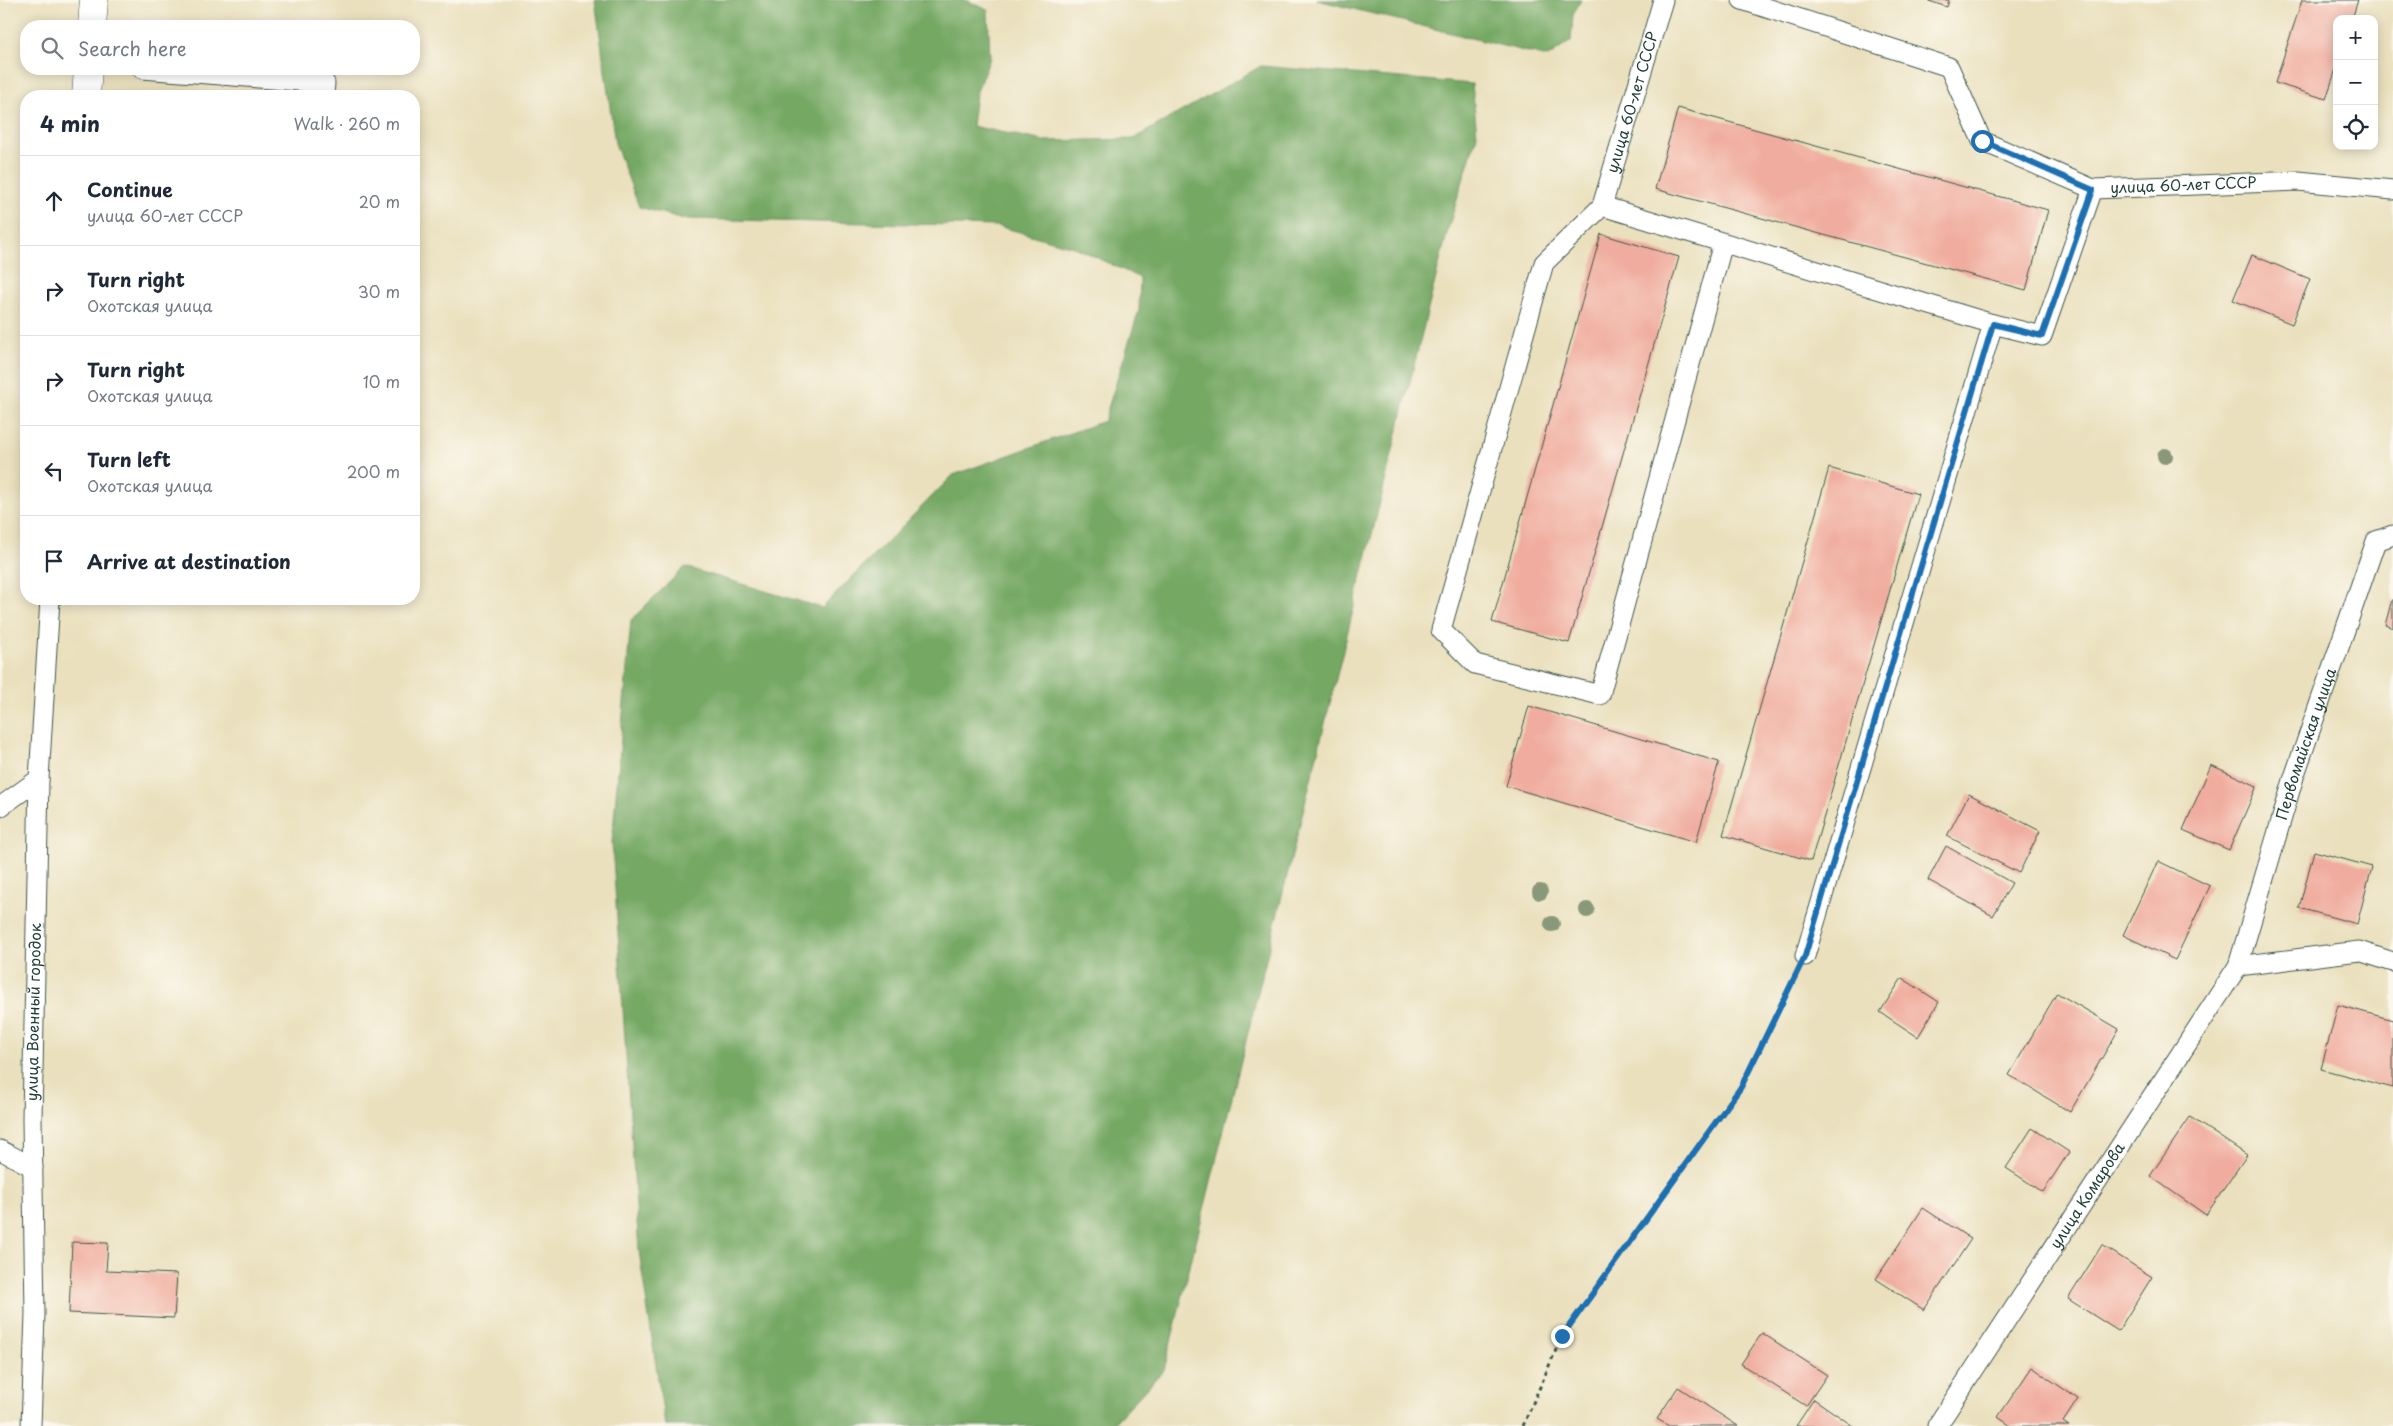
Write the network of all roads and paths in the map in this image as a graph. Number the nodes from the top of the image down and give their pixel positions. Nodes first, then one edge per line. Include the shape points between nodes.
1 (94, 0) edge
2 (1663, 0) edge
3 (1742, 0) edge
4 (92, 20) edge
5 (88, 75) edge
6 (220, 75) edge
7 (86, 90) edge
8 (324, 90) edge
9 (2093, 190) junction
10 (2393, 190) edge
11 (1602, 206) junction
12 (1723, 243) junction
13 (1993, 324) junction
14 (2393, 535) edge
15 (50, 605) edge
16 (39, 780) junction
17 (0, 807) edge
18 (1805, 956) joint
19 (2393, 962) edge
20 (2238, 966) junction
21 (0, 1150) edge
22 (33, 1167) junction
23 (31, 1426) edge
24 (1523, 1426) edge
25 (1937, 1426) edge

1 - 4 street
2 - 11 lane, улица 60-лет СССР
3 - 9 lane, улица 60-лет СССР via 1949,67 1982,141
5 - 7 street
6 - 8 lane via 325,83
9 - 10 lane, улица 60-лет СССР via 2298,182
9 - 13 lane via 2042,336
11 - 12 lane
11 - 12 lane via 1544,264 1441,630 1475,664 1600,695
12 - 13 lane
13 - 18 lane
14 - 20 lane, Первомайская улица via 2376,541 2294,777
15 - 16 lane, улица Военный городок
16 - 17 lane
16 - 22 lane, улица Военный городок
18 - 24 path via 1741,1087 1562,1336
19 - 20 lane via 2360,951
20 - 25 lane, улица Комарова
21 - 22 lane
22 - 23 lane, улица Военный городок via 35,1314

